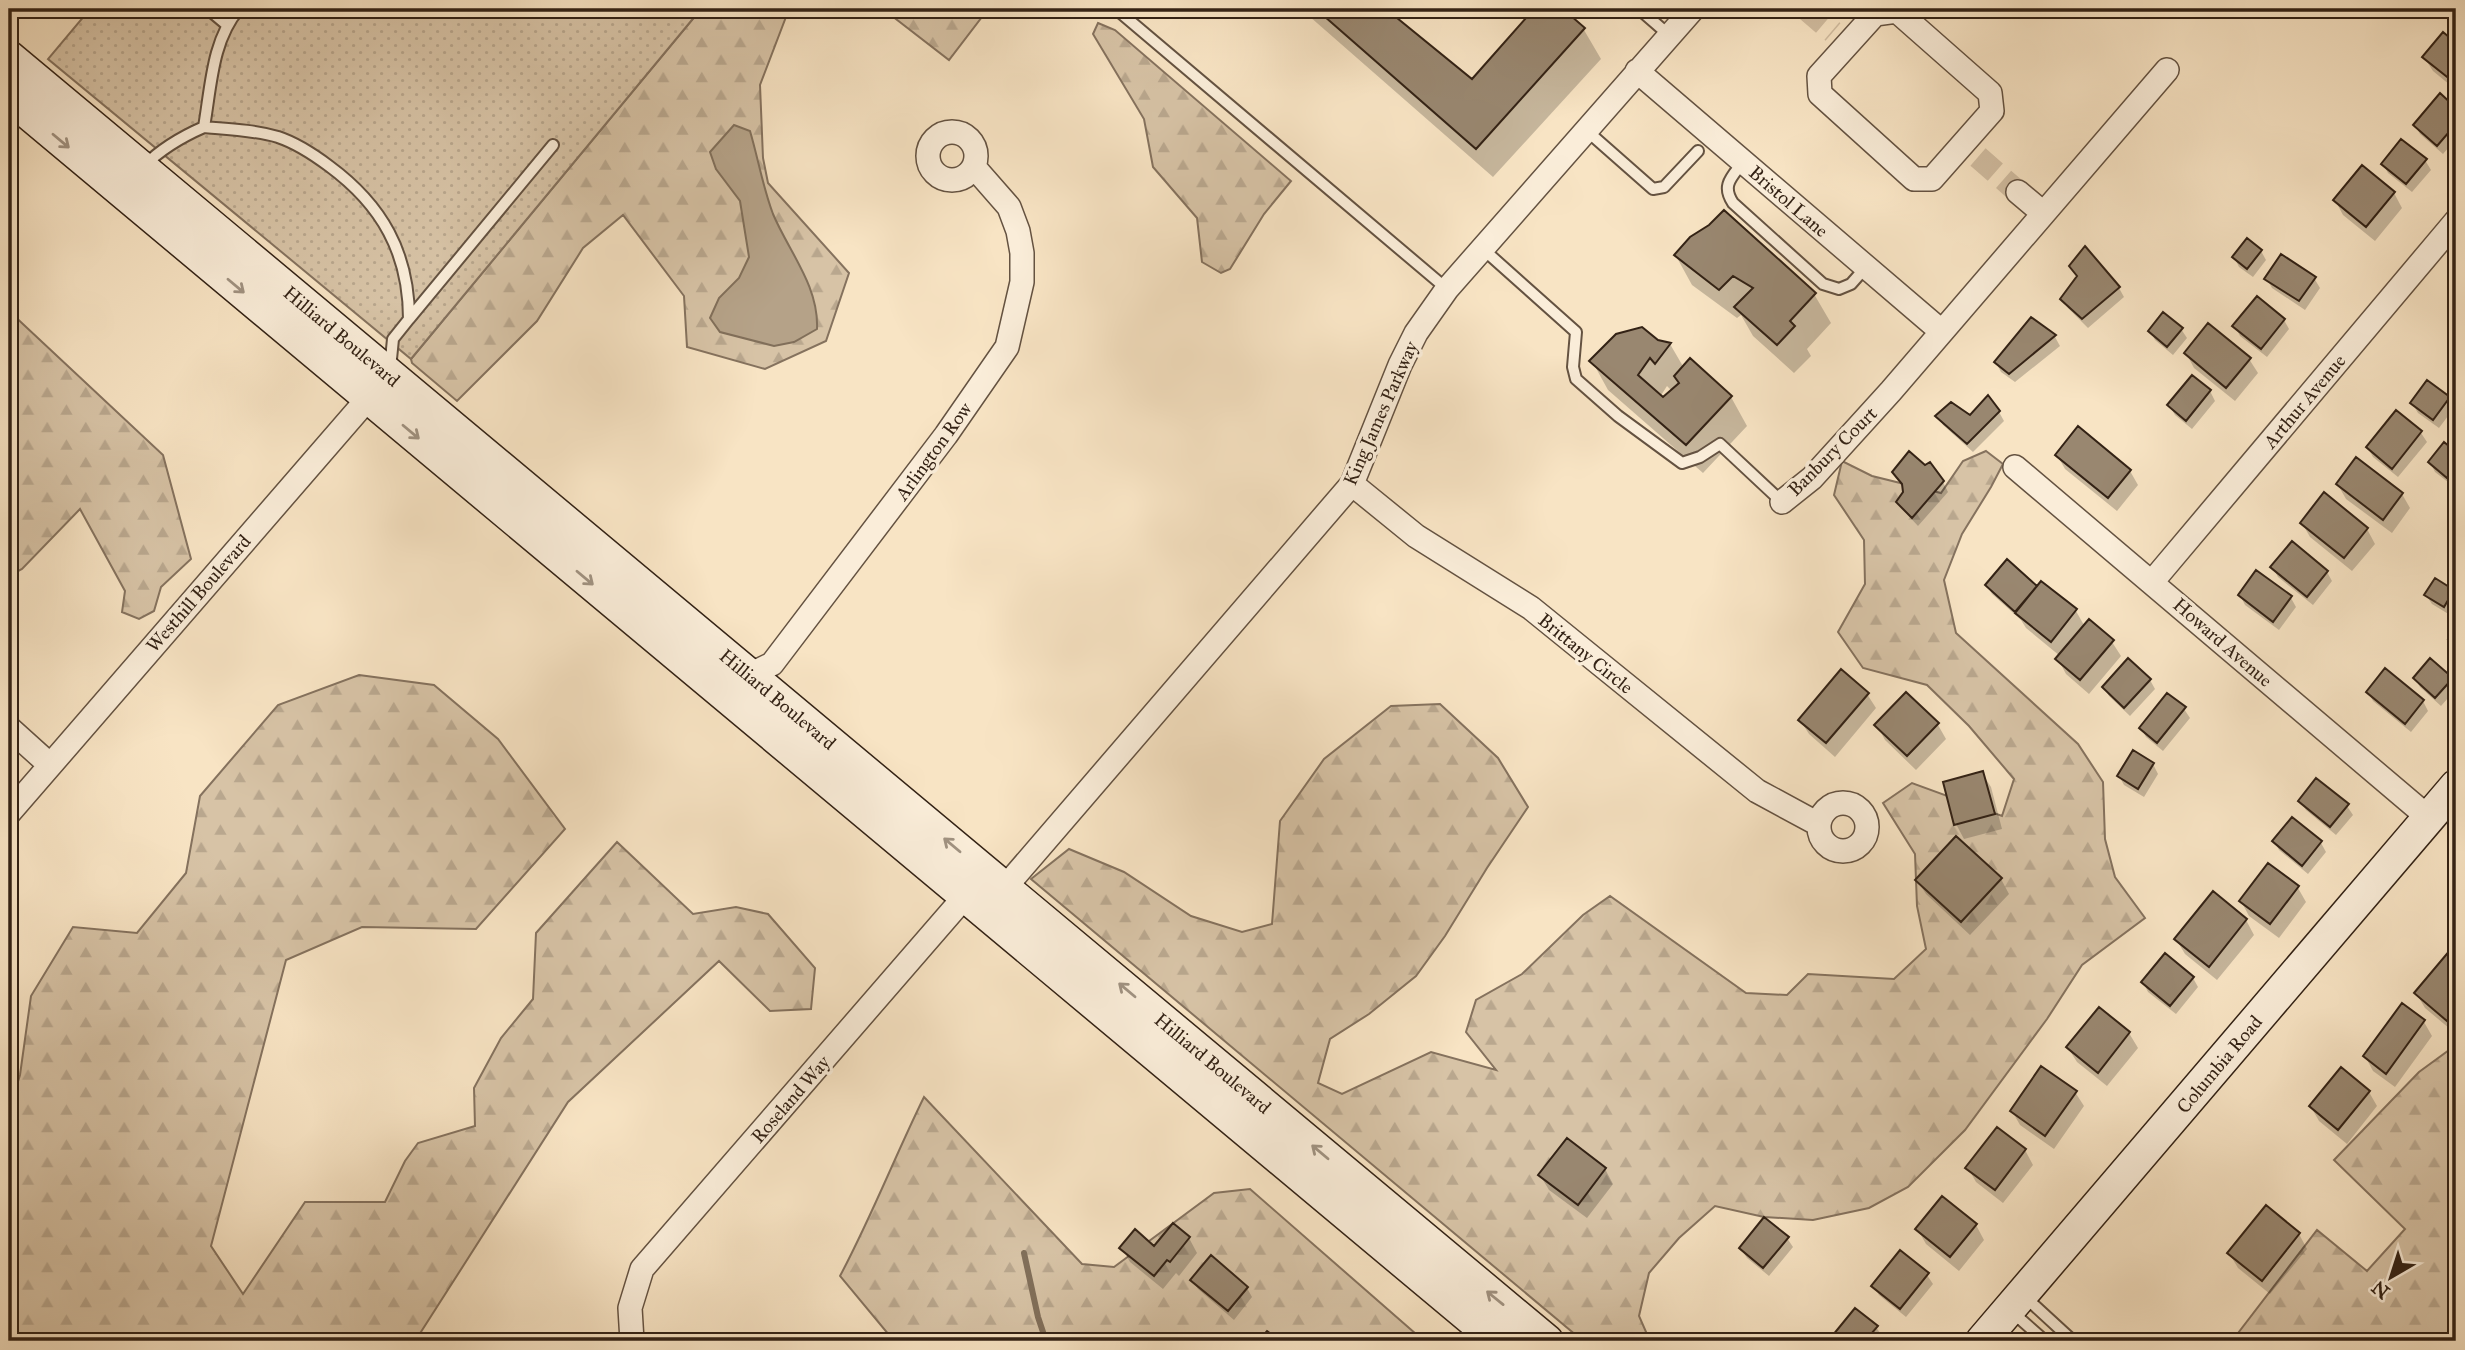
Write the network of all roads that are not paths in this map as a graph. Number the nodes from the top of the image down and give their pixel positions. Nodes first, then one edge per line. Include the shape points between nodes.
1 (208, 9) edge
2 (239, 9) edge
3 (1116, 9) edge
4 (1639, 9) edge
5 (1693, 9) edge
6 (226, 23) junction
7 (1669, 35) junction
8 (9, 57) edge
9 (2167, 70) dead end
10 (1637, 71) junction
11 (9, 97) edge
12 (204, 127) junction
13 (1586, 130) junction
14 (553, 145) dead end
15 (1698, 150) dead end
16 (1971, 151) joint
17 (1743, 162) junction
18 (974, 167) dead end
19 (132, 180) junction
20 (2018, 192) tunnel mouth
21 (2043, 213) junction
22 (2456, 221) edge
23 (1483, 249) junction
24 (1866, 267) junction
25 (1447, 289) junction
26 (410, 319) junction
27 (1941, 331) junction
28 (379, 386) junction
29 (2015, 467) dead end
30 (1352, 484) junction
31 (1782, 502) joint
32 (2152, 582) junction
33 (748, 674) junction
34 (721, 691) junction
35 (9, 728) edge
36 (50, 765) junction
37 (2456, 786) edge
38 (9, 813) edge
39 (2429, 818) junction
40 (1818, 824) dead end
41 (995, 880) junction
42 (974, 904) junction
43 (2016, 1302) junction
44 (632, 1341) edge
45 (1498, 1341) edge
46 (1548, 1341) edge
47 (1982, 1341) edge
48 (2045, 1341) edge
49 (2073, 1341) edge

1 - 6 lane
2 - 6 lane
3 - 25 lane
4 - 7 lane
5 - 7 street, King James Parkway
6 - 12 lane
7 - 10 street, King James Parkway
8 - 19 main road, Hilliard Boulevard
9 - 21 street, Banbury Court
10 - 13 street, King James Parkway
10 - 17 street, Bristol Lane
11 -> 19 main road, Hilliard Boulevard
12 - 19 lane via 159,152
12 - 26 lane via 278,137 311,153 360,191 379,215 401,259
13 - 15 lane via 1653,189 1664,187
13 - 23 street, King James Parkway
14 - 26 lane
16 - 16 street via 1932,179 1914,179 1820,94 1819,76 1840,38 1875,14 1897,11 1990,93 1992,111
17 - 24 street, Bristol Lane
17 - 24 lane via 1727,184 1727,194 1805,270 1839,289
18 - 33 street, Arlington Row via 1009,207 1018,231 1022,282 1007,347 772,664
19 - 28 main road, Hilliard Boulevard
20 - 21 street
21 - 27 street, Banbury Court
22 - 32 street, Arthur Avenue
23 - 25 street, King James Parkway
23 - 31 lane, Banbury Court via 1576,332 1576,379 1618,416 1682,463 1720,444
24 - 27 street, Bristol Lane
25 - 30 street, King James Parkway via 1400,365
26 - 28 lane via 393,339
27 - 31 street, Banbury Court via 1812,478
28 - 33 main road, Hilliard Boulevard
28 -> 34 main road, Hilliard Boulevard
28 - 36 street, Westhill Boulevard
29 - 32 street, Howard Avenue
30 - 40 street, Brittany Circle via 1416,536 1531,608 1757,791
30 - 41 street, King James Parkway
32 - 39 street, Howard Avenue
33 - 34 street, Arlington Row
41 -> 33 main road, Hilliard Boulevard
34 - 42 main road, Hilliard Boulevard
35 - 36 street
36 - 38 street, Westhill Boulevard
37 - 39 main road, Columbia Road
39 - 43 main road, Columbia Road
41 - 42 street, Roseland Way
46 -> 41 main road, Hilliard Boulevard
42 - 44 street, Roseland Way via 642,1269 631,1308
42 - 45 main road, Hilliard Boulevard
43 - 47 main road, Columbia Road
43 - 48 lane
43 - 49 lane

